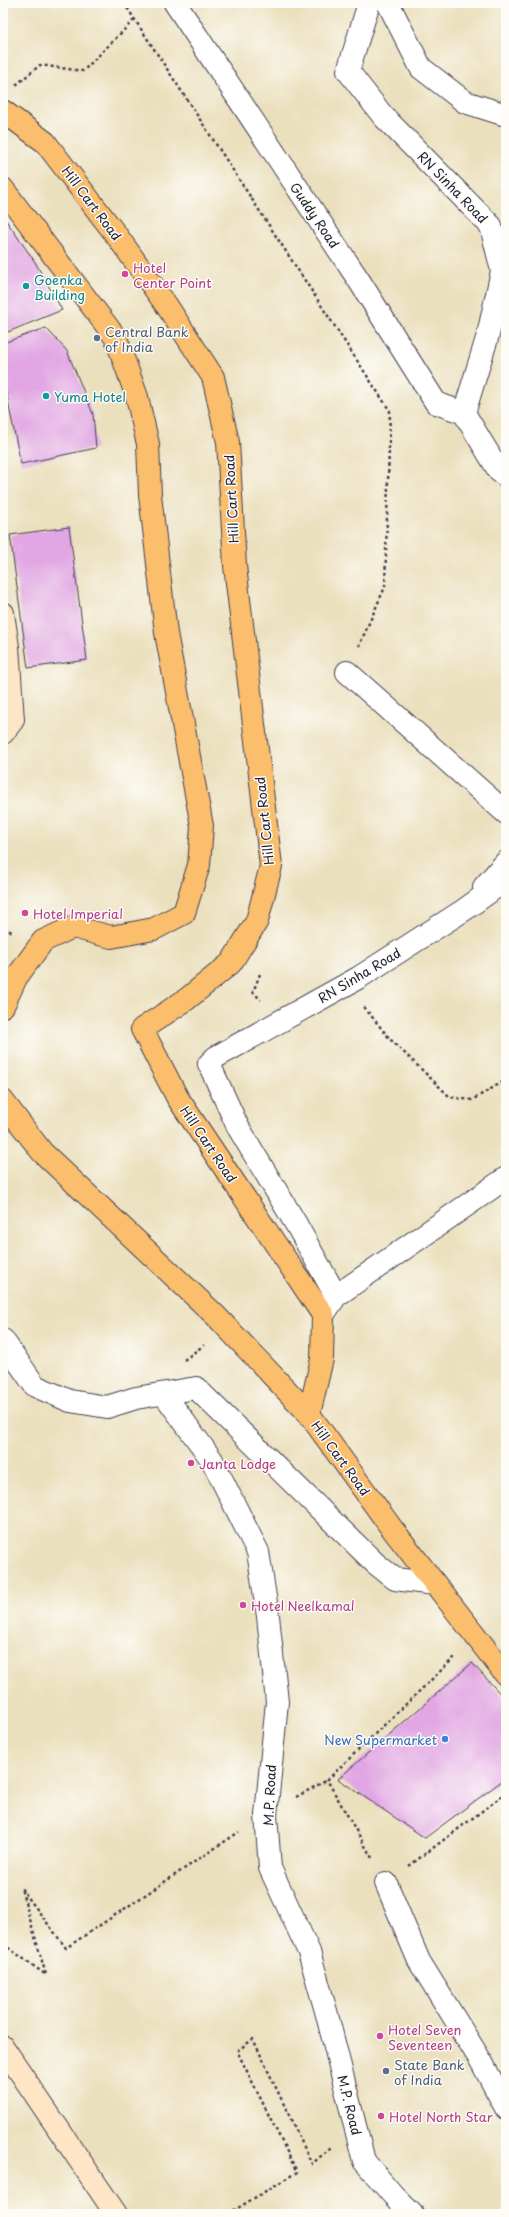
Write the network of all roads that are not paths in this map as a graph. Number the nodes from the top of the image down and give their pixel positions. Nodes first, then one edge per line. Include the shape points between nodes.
1 (175, 3) edge
2 (369, 3) edge
3 (388, 3) edge
4 (3, 111) edge
5 (506, 115) edge
6 (3, 189) edge
7 (464, 413) junction
8 (506, 476) edge
9 (3, 613) edge
10 (348, 672) road end
11 (3, 733) edge
12 (506, 812) edge
13 (506, 862) edge
14 (506, 880) edge
15 (464, 910) junction
16 (3, 1006) edge
17 (3, 1100) edge
18 (506, 1178) edge
19 (336, 1296) junction
20 (323, 1315) junction
21 (3, 1340) edge
22 (164, 1394) junction
23 (312, 1418) junction
24 (435, 1584) junction
25 (506, 1675) edge
26 (386, 1883) road end
27 (3, 2047) edge
28 (506, 2108) edge
29 (116, 2214) edge
30 (412, 2214) edge

1 - 7 street, Guddy Road via 360,282 436,403
2 - 7 street, RN Sinha Road via 348,71 383,116 491,226 502,270 488,335
3 - 5 street via 421,68 465,102
4 - 20 highway, Hill Cart Road via 45,142 117,236 213,377 228,442 235,566 270,866 257,921 231,963 187,999 142,1029 177,1097
6 - 16 highway via 116,338 137,397 148,444 150,495 166,633 202,826 199,865 184,913 154,929 111,937 73,927 43,941 16,978
7 - 8 street via 499,471
9 - 11 main road via 13,720
10 - 12 street
13 - 15 street
14 - 15 street, RN Sinha Road
15 - 19 street, RN Sinha Road via 346,984 216,1057 209,1064 238,1127
17 - 23 highway via 42,1152 226,1327
18 - 19 street
19 - 20 street
20 - 23 highway, Hill Cart Road via 322,1359
21 - 22 street via 34,1386 70,1401 107,1407 136,1398
22 - 24 street via 196,1388 375,1563 395,1579
22 - 30 street, M.P. Road via 212,1460 258,1552 277,1702 266,1815 270,1868 309,1952 364,2161
23 - 24 highway, Hill Cart Road
24 - 25 highway, Hill Cart Road
26 - 28 street via 419,1961 481,2061
27 - 29 main road

